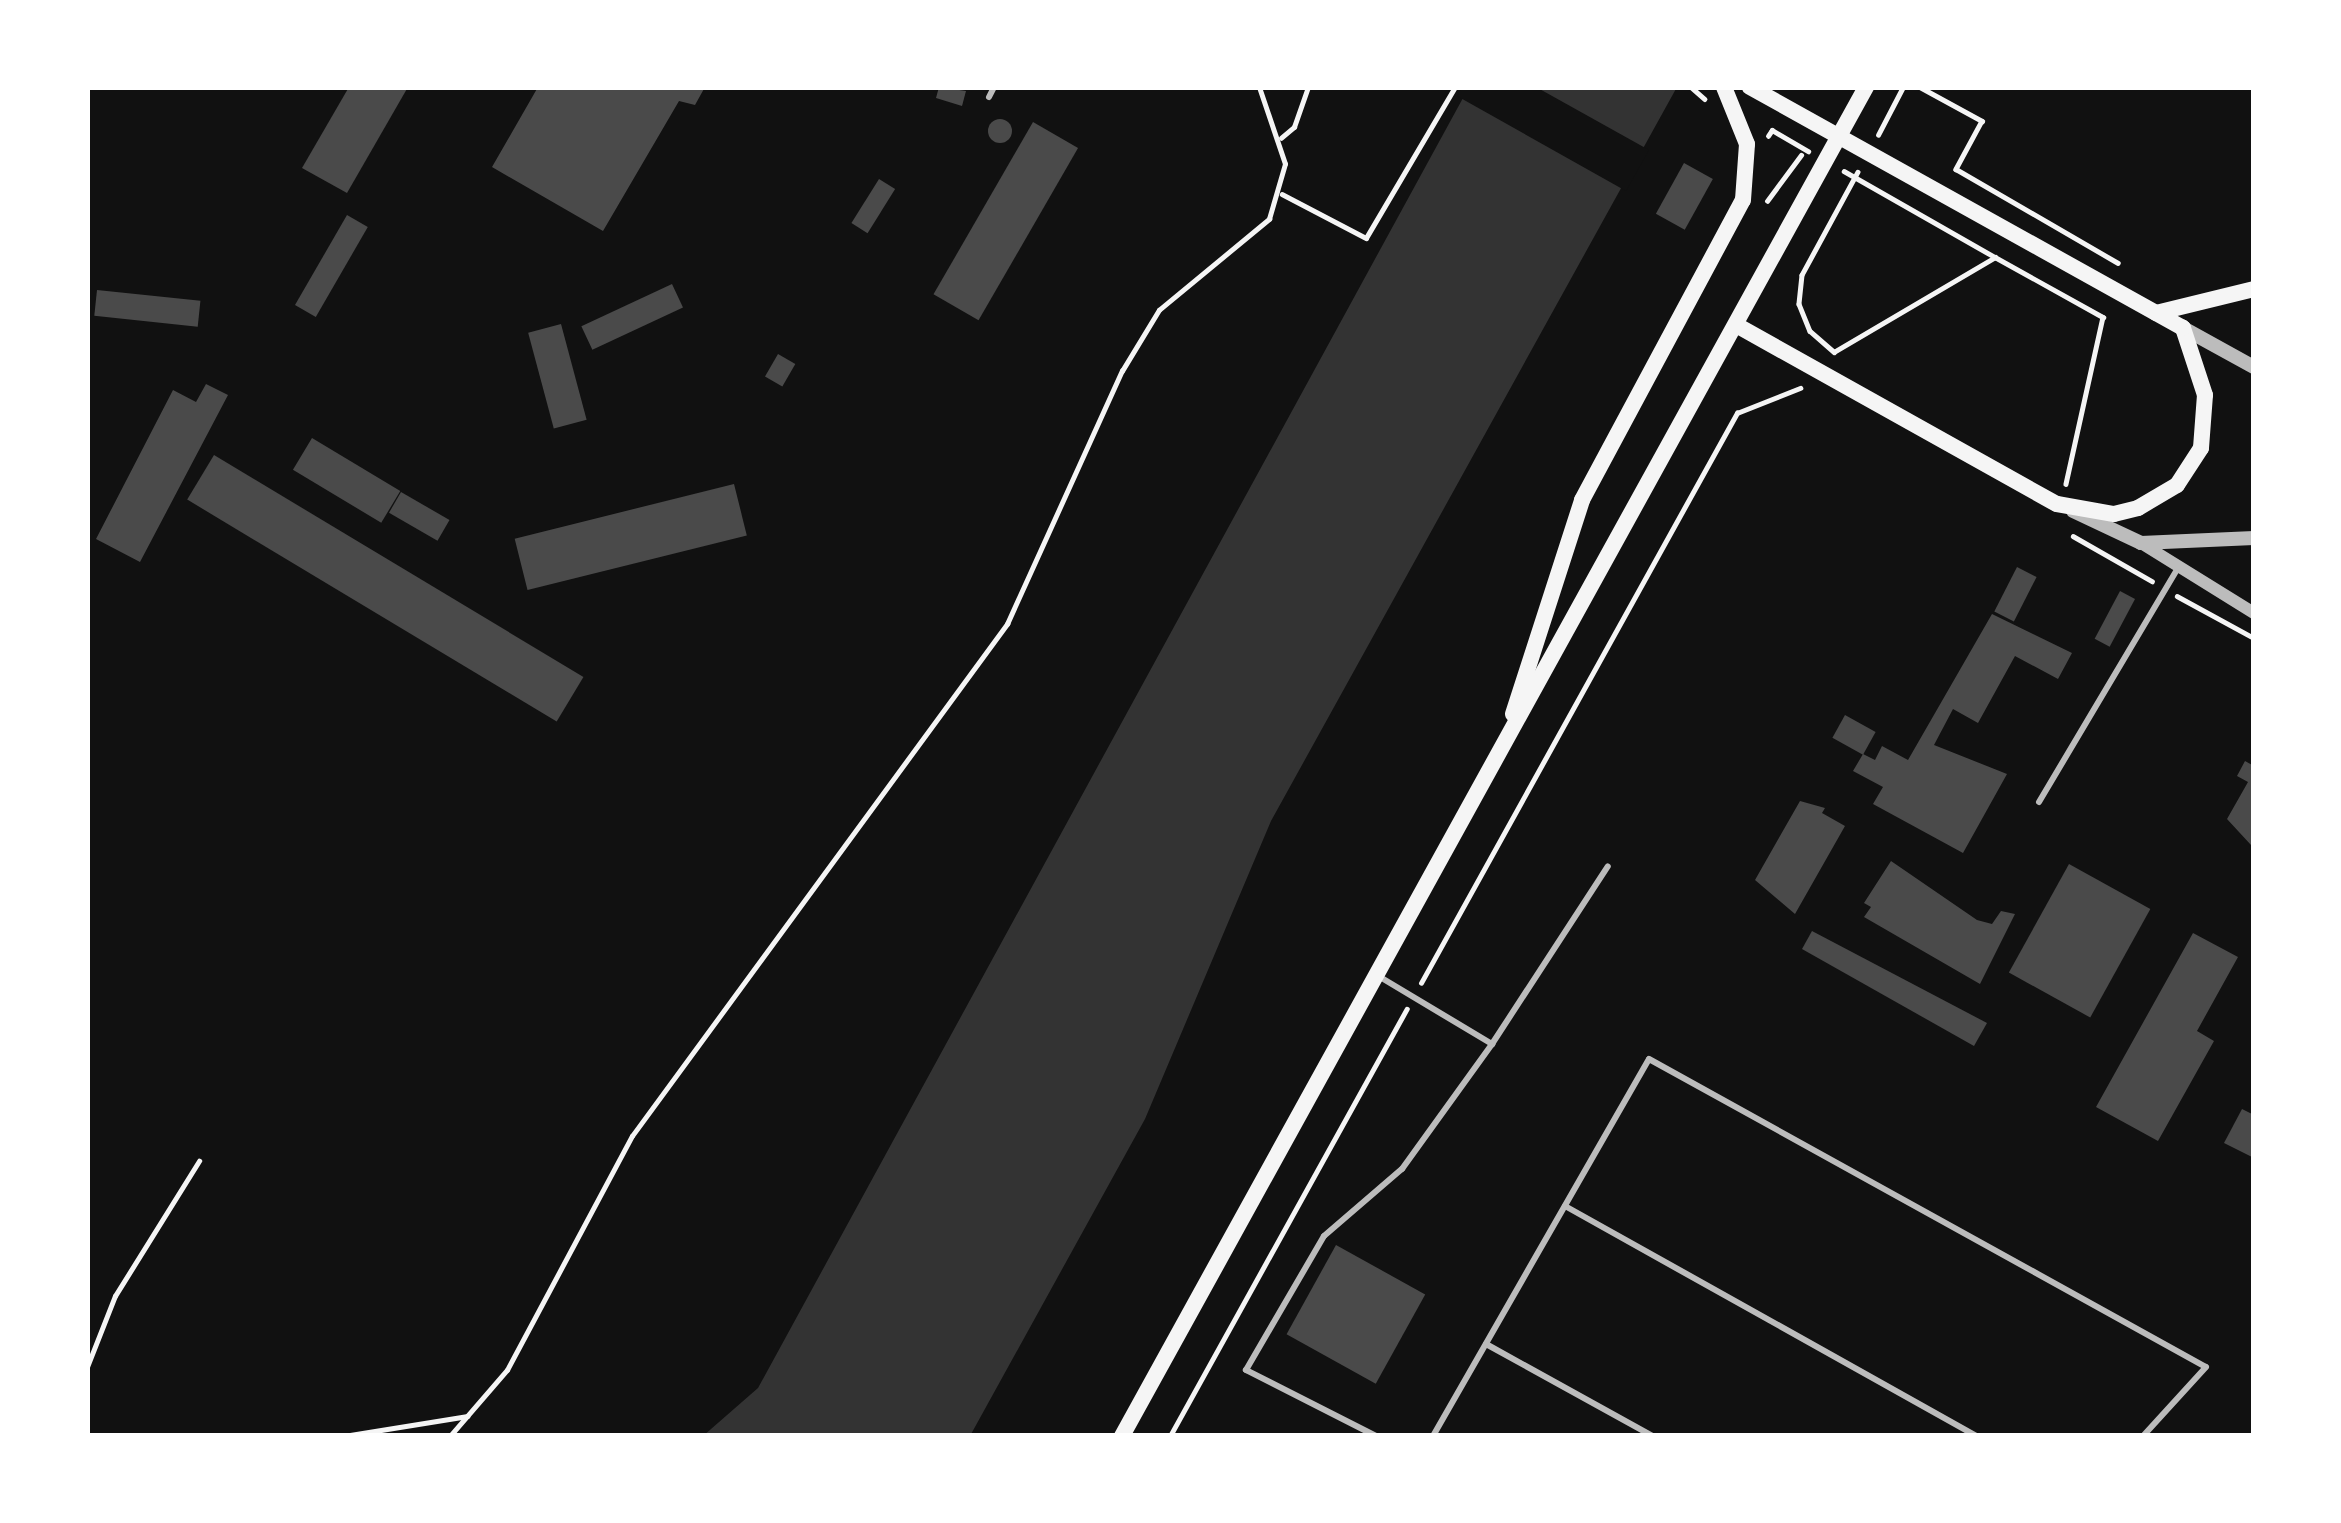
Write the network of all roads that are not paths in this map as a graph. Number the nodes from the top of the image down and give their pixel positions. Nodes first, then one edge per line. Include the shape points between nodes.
1 (994, 87) edge
2 (1724, 87) edge
3 (1750, 87) edge
4 (1865, 87) edge
5 (989, 98) dead end
6 (2254, 289) edge
7 (2155, 313) junction
8 (1738, 326) junction
9 (2182, 328) junction
10 (2254, 367) edge
11 (2061, 498) junction
12 (2254, 538) edge
13 (2141, 543) junction
14 (2176, 571) junction
15 (2254, 613) edge
16 (1505, 744) junction
17 (2039, 802) dead end
18 (1608, 866) dead end
19 (1377, 975) junction
20 (1492, 1044) junction
21 (1565, 1206) junction
22 (1486, 1344) junction
23 (1122, 1436) edge
24 (1376, 1436) edge
25 (1433, 1436) edge
26 (1653, 1436) edge
27 (1977, 1436) edge
28 (2143, 1436) edge

1 - 5 lane
2 - 16 main road via 1747,144 1743,200 1559,554
3 - 7 main road
4 - 8 main road
6 - 7 main road
7 - 9 main road
8 - 11 main road
8 - 16 main road
9 - 10 street
9 - 11 main road via 2205,395 2205,431 2192,468 2138,508 2114,514
11 - 13 street
12 - 13 street
13 - 14 street
14 - 15 street
14 - 17 lane
16 - 19 main road
18 - 20 lane
19 - 20 lane
19 - 23 main road
20 - 24 lane via 1402,1168 1324,1236 1246,1370
21 - 22 lane
21 - 27 lane
21 - 28 lane via 1649,1059 2206,1367
22 - 25 lane
22 - 26 lane

